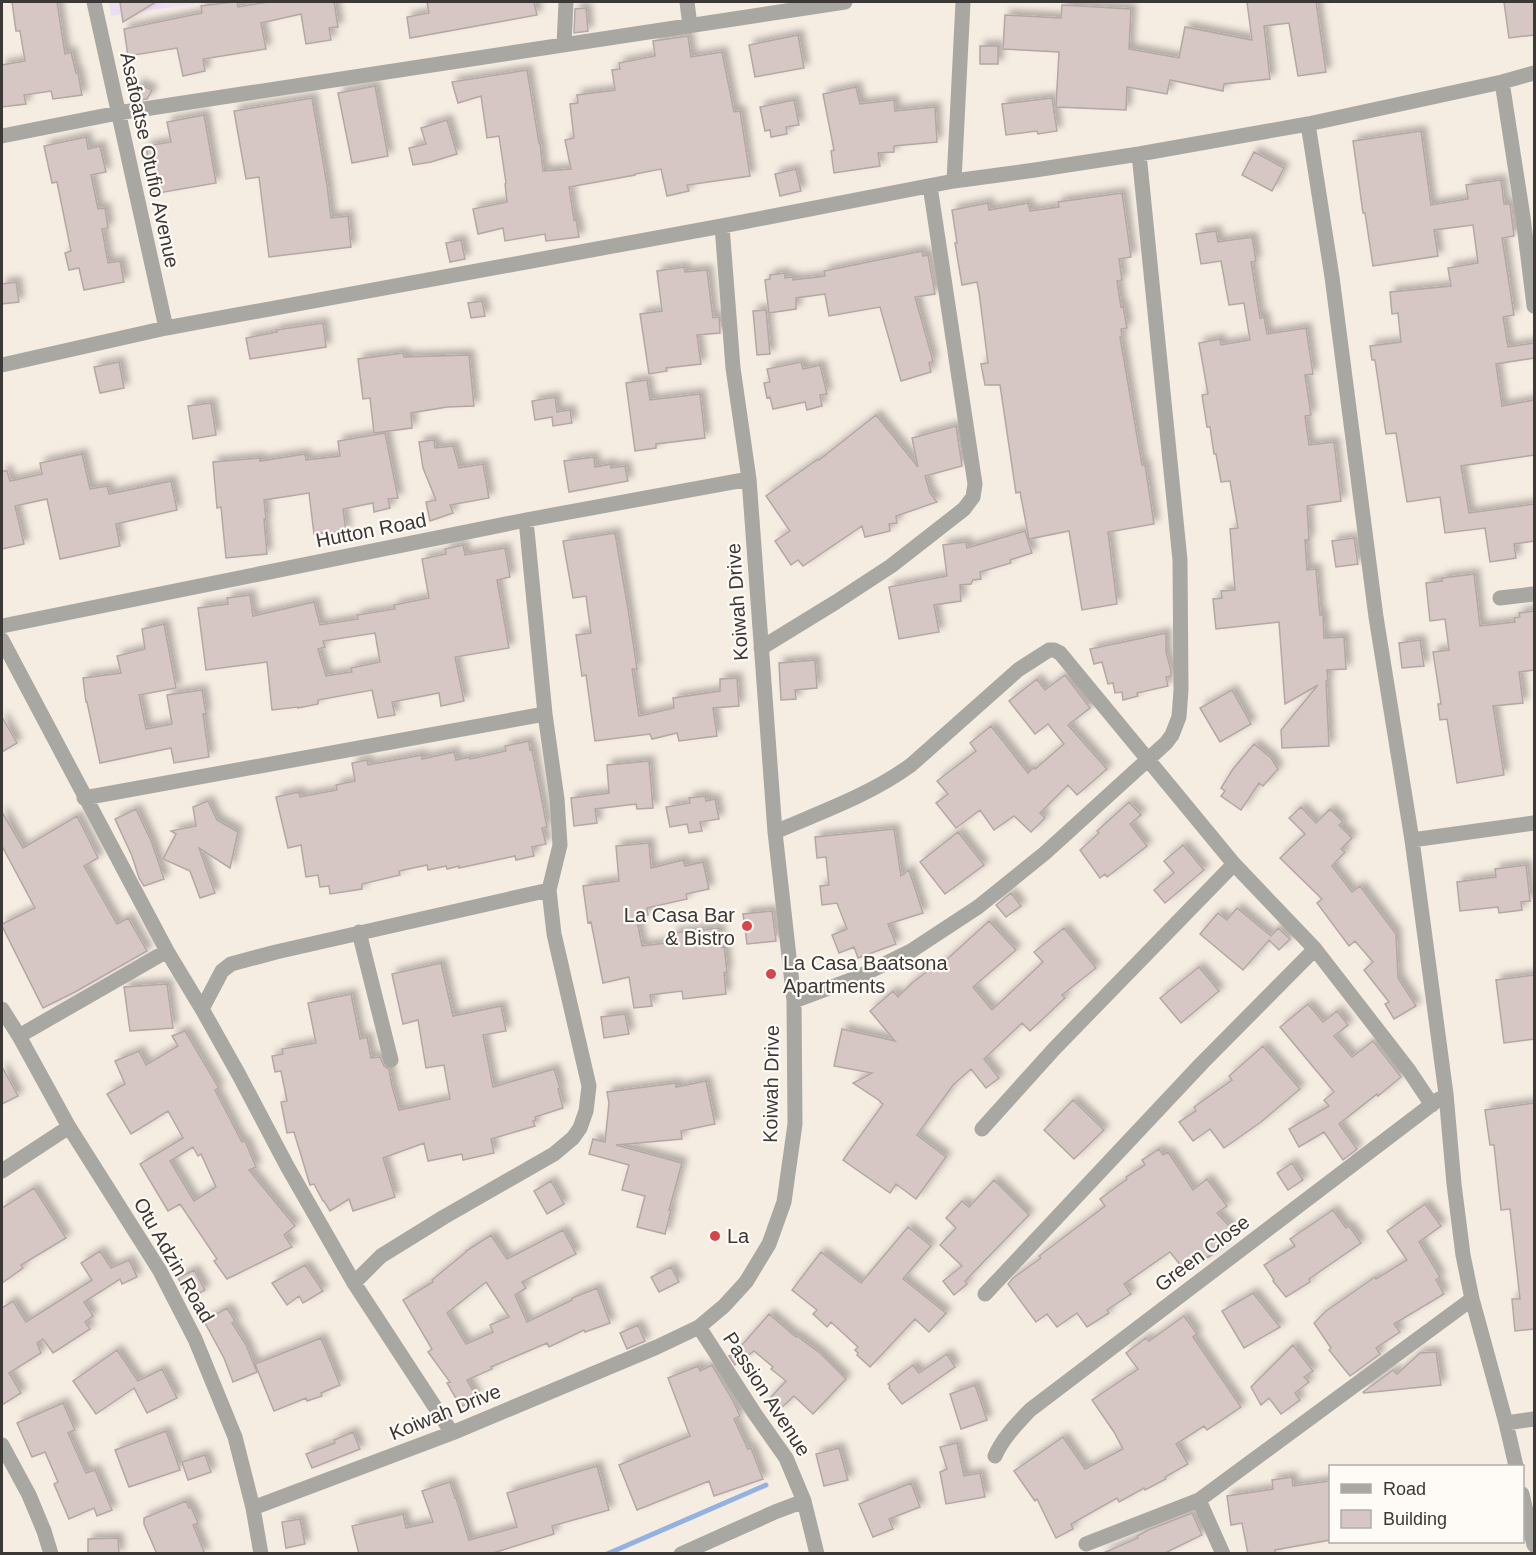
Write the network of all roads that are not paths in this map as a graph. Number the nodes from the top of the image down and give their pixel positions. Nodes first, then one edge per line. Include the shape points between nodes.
1 (94, 2) edge
2 (566, 2) edge
3 (687, 2) edge
4 (845, 2) edge
5 (963, 2) edge
6 (690, 26) junction
7 (564, 45) junction
8 (1534, 74) edge
9 (1502, 82) junction
10 (118, 113) junction
11 (1308, 124) junction
12 (2, 136) edge
13 (1139, 154) junction
14 (954, 181) junction
15 (930, 186) junction
16 (722, 226) junction
17 (1534, 306) edge
18 (166, 328) junction
19 (2, 365) edge
20 (749, 479) junction
21 (526, 520) junction
22 (1534, 594) edge
23 (1500, 598) dead end
24 (2, 626) edge
25 (2, 640) edge
26 (761, 648) junction
27 (545, 714) junction
28 (1148, 760) junction
29 (84, 798) junction
30 (1534, 823) edge
31 (775, 832) junction
32 (1412, 840) junction
33 (1234, 864) junction
34 (549, 890) junction
35 (358, 932) junction
36 (1315, 949) junction
37 (166, 951) junction
38 (794, 1001) junction
39 (2, 1009) edge
40 (201, 1009) junction
41 (18, 1036) junction
42 (391, 1060) dead end
43 (1446, 1094) junction
44 (1432, 1105) junction
45 (69, 1127) junction
46 (982, 1130) dead end
47 (2, 1171) edge
48 (354, 1283) junction
49 (985, 1294) dead end
50 (1472, 1299) junction
51 (699, 1327) junction
52 (1534, 1419) edge
53 (1506, 1422) junction
54 (452, 1433) junction
55 (2, 1445) edge
56 (995, 1456) dead end
57 (1516, 1465) edge
58 (1199, 1500) junction
59 (804, 1502) junction
60 (1524, 1502) edge
61 (253, 1508) junction
62 (1086, 1544) dead end
63 (1534, 1545) edge
64 (51, 1554) edge
65 (261, 1554) edge
66 (681, 1554) edge
67 (817, 1554) edge
68 (1223, 1554) edge

1 - 10 street, Asafoatse Otufio Avenue
2 - 7 street
3 - 6 street
4 - 6 street
5 - 14 street
6 - 7 street
7 - 10 street
8 - 9 street
9 - 11 street
9 - 17 street
10 - 12 street
10 - 18 street, Asafoatse Otufio Avenue
11 - 13 street
11 - 32 street via 1376,617
13 - 14 street
13 - 28 street via 1180,560 1179,717 1172,735
14 - 15 street
15 - 16 street
15 - 26 street via 975,484 973,497 964,509 891,566
16 - 18 street
16 - 20 street, Koiwah Drive via 733,368
18 - 19 street
20 - 21 street, Hutton Road
20 - 26 street, Koiwah Drive
21 - 24 street, Hutton Road
21 - 27 street
22 - 23 street
25 - 29 street
26 - 31 street, Koiwah Drive
27 - 29 street
27 - 34 street via 560,845
28 - 31 street via 1060,653 1049,650 1018,670 893,778
28 - 33 street
28 - 38 street via 978,907 912,951 856,978
29 - 37 street
30 - 32 street
31 - 38 street, Koiwah Drive
32 - 43 street
33 - 36 street
33 - 46 street via 1054,1048
34 - 35 street
34 - 48 street via 554,934 589,1086 580,1128 554,1154 381,1256
35 - 40 street via 231,964 222,971
35 - 42 street
36 - 44 street
36 - 49 street
37 - 40 street
37 - 41 street
38 - 51 street, Koiwah Drive via 795,1124 784,1202 769,1244 746,1282
39 - 41 street, Otu Adzin Road
40 - 48 street
41 - 45 street, Otu Adzin Road
43 - 44 street, Green Close
43 - 50 street via 1460,1236
44 - 56 street, Green Close via 1030,1410 1011,1429
45 - 47 street
45 - 61 street, Otu Adzin Road via 160,1271 195,1339 235,1437
48 - 54 street
50 - 53 street
50 - 58 street
51 - 54 street, Koiwah Drive
51 - 59 street, Passion Avenue via 786,1458
52 - 53 street
53 - 57 street
54 - 61 street, Koiwah Drive
55 - 64 street via 29,1495
58 - 62 street
58 - 68 street
59 - 66 street
59 - 67 street, Passion Avenue
60 - 63 street
61 - 65 street, Otu Adzin Road

